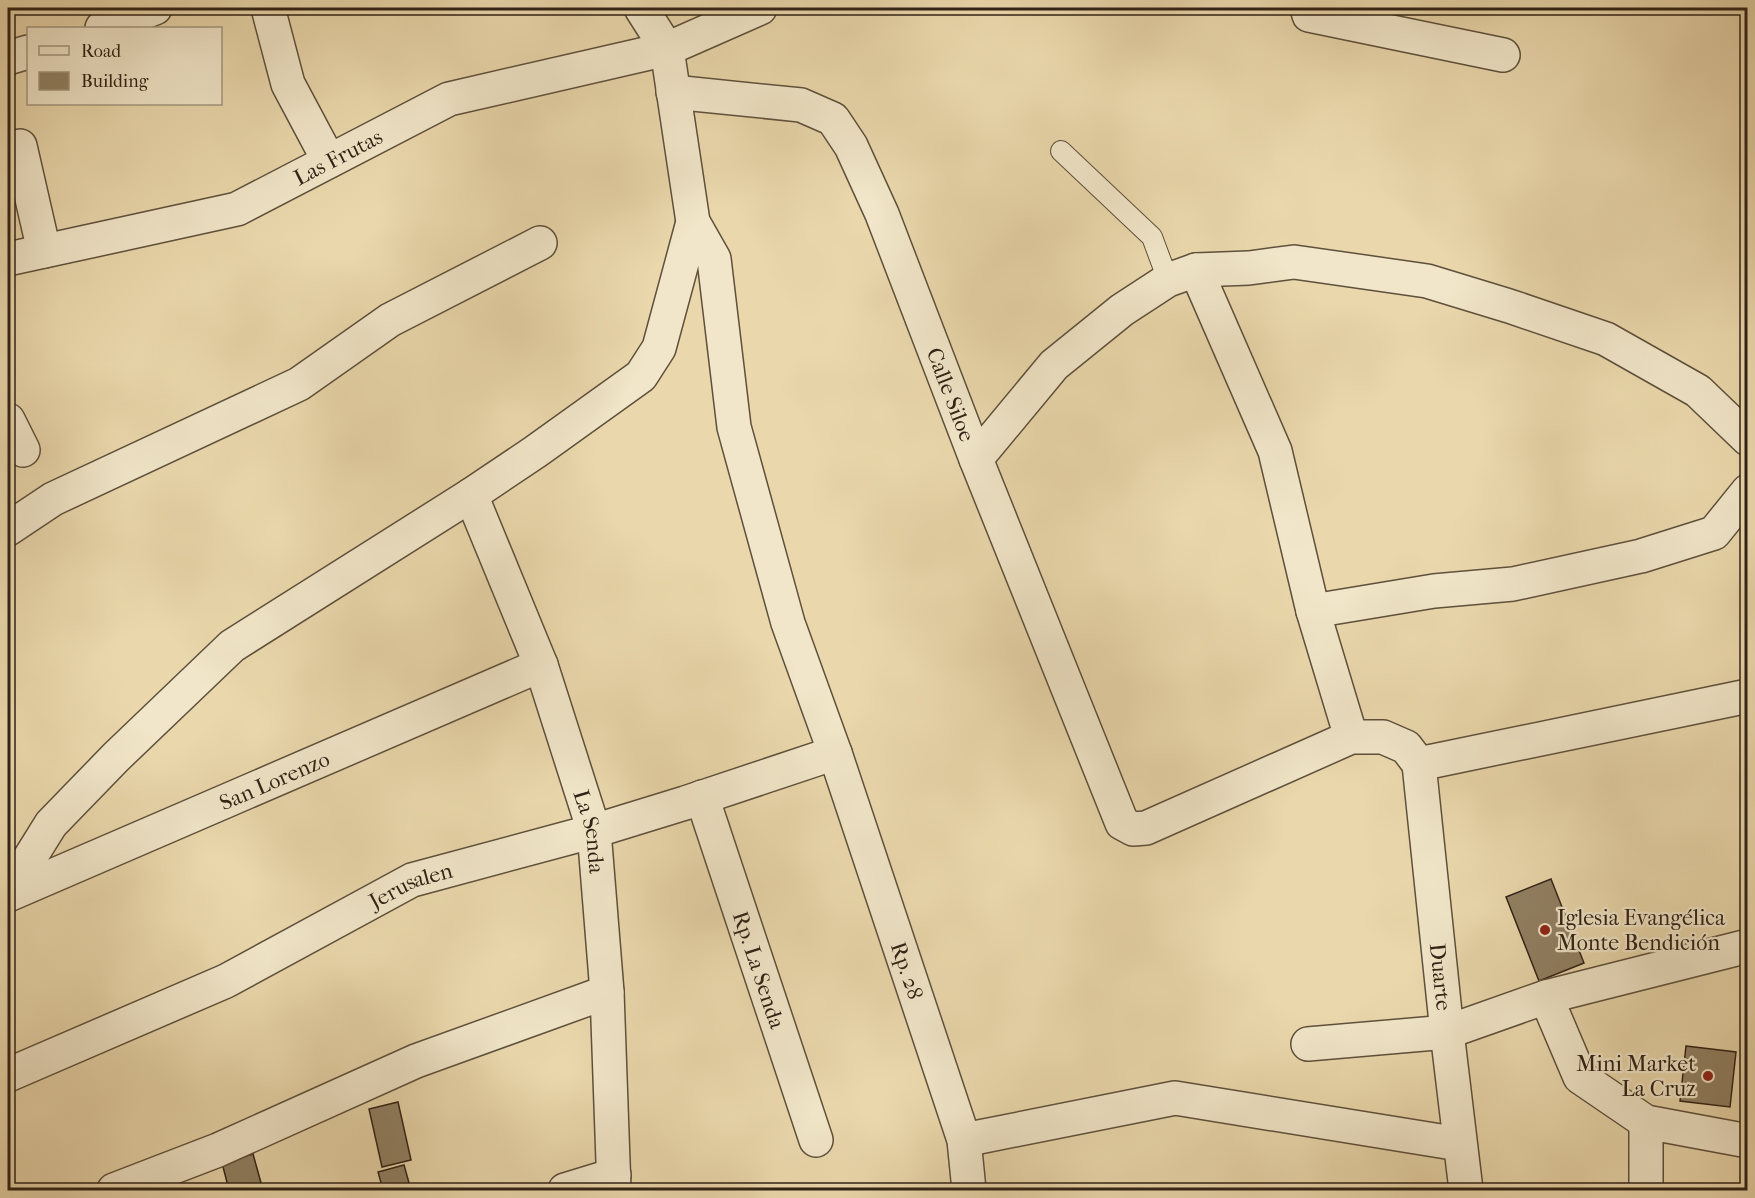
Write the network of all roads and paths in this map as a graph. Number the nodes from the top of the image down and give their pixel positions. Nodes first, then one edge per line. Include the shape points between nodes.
1 (155, 8) edge
2 (268, 8) edge
3 (641, 8) edge
4 (1307, 8) edge
5 (755, 9) edge
6 (104, 21) edge
7 (667, 49) junction
8 (27, 52) edge
9 (1503, 55) dead end
10 (8, 58) edge
11 (674, 92) junction
12 (20, 146) dead end
13 (1061, 151) dead end
14 (329, 161) junction
15 (693, 222) junction
16 (540, 243) dead end
17 (45, 251) junction
18 (8, 259) edge
19 (1182, 275) junction
20 (8, 420) edge
21 (1748, 439) edge
22 (23, 450) dead end
23 (976, 459) junction
24 (1748, 491) edge
25 (471, 495) junction
26 (8, 530) edge
27 (1313, 611) junction
28 (541, 664) junction
29 (1748, 696) edge
30 (1351, 737) junction
31 (835, 753) junction
32 (1419, 764) junction
33 (702, 797) junction
34 (594, 831) junction
35 (8, 894) edge
36 (1748, 946) edge
37 (608, 992) junction
38 (1546, 997) junction
39 (1447, 1032) junction
40 (1308, 1044) dead end
41 (8, 1076) edge
42 (1646, 1122) junction
43 (816, 1140) dead end
44 (964, 1140) junction
45 (1748, 1141) edge
46 (1459, 1144) junction
47 (614, 1183) edge
48 (114, 1191) edge
49 (565, 1191) edge
50 (969, 1191) edge
51 (1466, 1191) edge
52 (1646, 1191) edge

1 - 6 street
2 - 14 street via 288,84
3 - 7 street
4 - 9 street via 1309,15
5 - 7 street, Las Frutas
7 - 11 street
7 - 14 street, Las Frutas via 448,99
8 - 10 street
11 - 15 street
11 - 23 street, Calle Siloe via 801,105 833,119 851,146 882,213
12 - 17 street
13 - 19 lane via 1152,237
14 - 17 street, Las Frutas via 237,209
15 - 25 street via 660,348 641,376
15 - 31 street, Rp. 28 via 714,259 734,427 788,623
16 - 26 street via 390,320 299,384 53,499
17 - 18 street, Las Frutas
19 - 21 street via 1294,262 1427,281 1606,339 1698,391
19 - 23 street via 1122,310 1054,365
19 - 27 street via 1275,451
20 - 22 street
23 - 30 street, Calle Siloe via 1122,823 1133,829 1146,828
24 - 27 street via 1714,533 1641,556 1513,584 1434,591
25 - 28 street, La Senda
25 - 35 street via 232,646 51,824
27 - 30 street
28 - 34 street, La Senda
28 - 35 street, San Lorenzo
29 - 32 street
30 - 32 street via 1383,737 1406,747
31 - 33 street, Jerusalen
31 - 44 street, Rp. 28
32 - 39 street, Duarte
33 - 34 street, Jerusalen
33 - 43 street, Rp. La Senda
34 - 37 street, La Senda
34 - 41 street, Jerusalen via 412,880 226,981
36 - 38 street
37 - 47 street, La Senda
37 - 48 street via 416,1061 218,1150
38 - 39 street
38 - 42 street via 1580,1077
39 - 40 street
39 - 46 street, Duarte
42 - 45 street
42 - 52 street
44 - 46 street via 1175,1098
44 - 50 street, Rp. 28
46 - 51 street, Duarte
47 - 49 street

